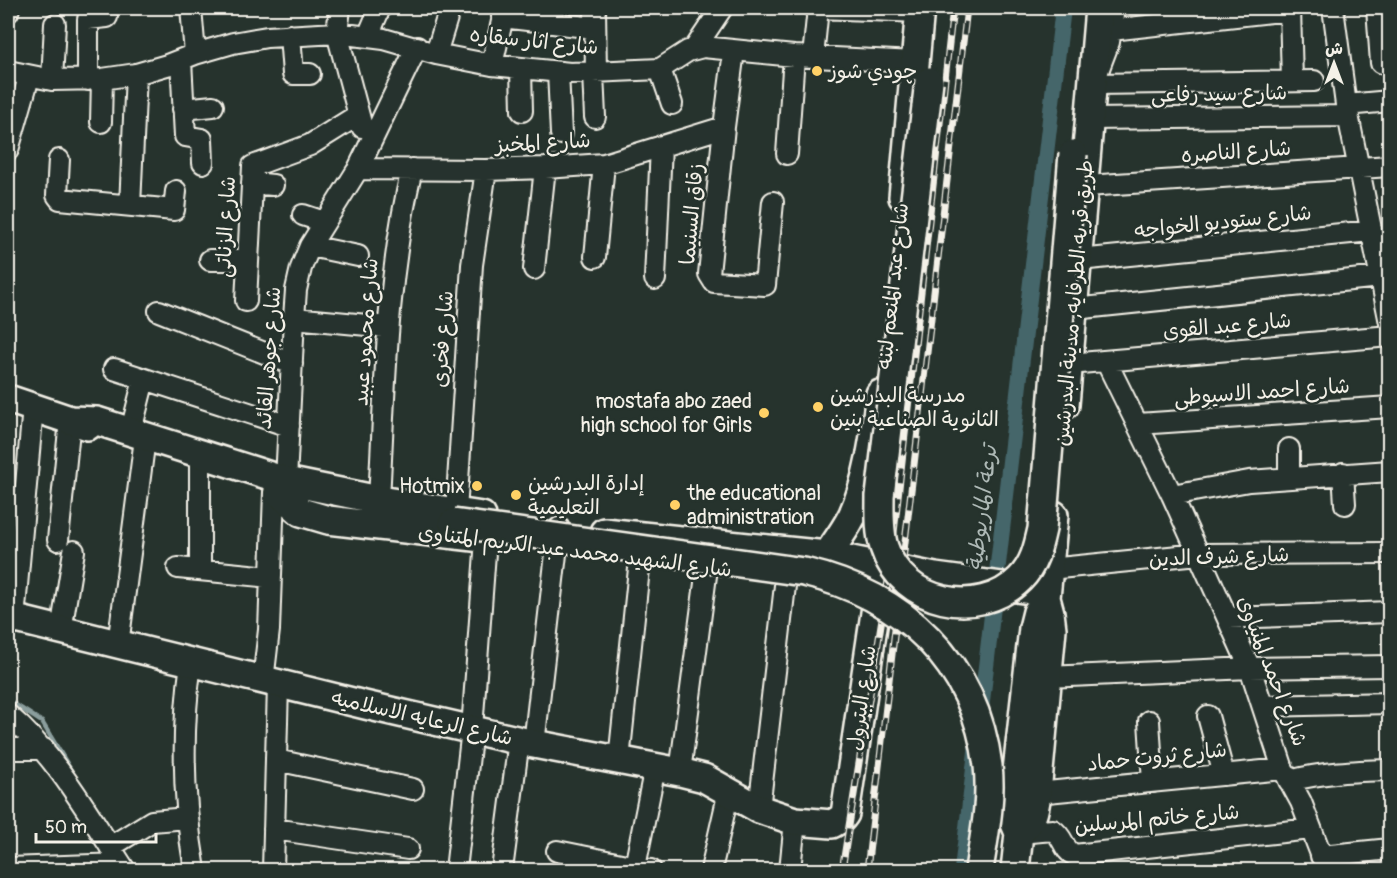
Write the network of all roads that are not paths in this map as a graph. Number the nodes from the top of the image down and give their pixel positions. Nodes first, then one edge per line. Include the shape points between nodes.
1 (9, 8) edge
2 (191, 8) edge
3 (340, 8) edge
4 (380, 8) edge
5 (450, 8) edge
6 (595, 8) edge
7 (722, 8) edge
8 (818, 8) edge
9 (1114, 8) edge
10 (1333, 8) edge
11 (924, 9) edge
12 (1290, 9) edge
13 (8, 12) edge
14 (504, 12) edge
15 (1158, 16) edge
16 (1381, 16) edge
17 (107, 17) dead end
18 (1106, 19) edge
19 (55, 24) dead end
20 (595, 28) junction
21 (337, 33) junction
22 (290, 35) junction
23 (368, 36) junction
24 (417, 47) junction
25 (695, 48) junction
26 (734, 51) junction
27 (436, 54) junction
28 (188, 57) junction
29 (803, 57) junction
30 (1381, 63) dead end
31 (492, 65) junction
32 (521, 69) junction
33 (660, 69) junction
34 (8, 71) edge
35 (558, 72) junction
36 (922, 72) junction
37 (595, 73) junction
38 (136, 74) junction
39 (310, 74) dead end
40 (29, 77) junction
41 (95, 79) junction
42 (52, 80) junction
43 (1292, 81) junction
44 (1314, 81) dead end
45 (1093, 84) junction
46 (1389, 101) edge
47 (672, 104) dead end
48 (213, 106) dead end
49 (183, 109) junction
50 (522, 111) dead end
51 (1347, 111) junction
52 (358, 115) junction
53 (595, 117) dead end
54 (1090, 119) junction
55 (101, 122) dead end
56 (724, 127) junction
57 (561, 134) dead end
58 (661, 146) junction
59 (367, 148) junction
60 (8, 150) edge
61 (787, 153) dead end
62 (59, 160) dead end
63 (203, 163) dead end
64 (604, 164) junction
65 (1389, 166) edge
66 (545, 168) junction
67 (358, 169) junction
68 (412, 169) junction
69 (1358, 169) junction
70 (486, 170) junction
71 (252, 183) junction
72 (273, 185) dead end
73 (1086, 186) junction
74 (176, 191) dead end
75 (773, 202) dead end
76 (130, 206) junction
77 (303, 215) dead end
78 (324, 222) junction
79 (1377, 225) edge
80 (310, 246) junction
81 (358, 256) dead end
82 (595, 257) dead end
83 (210, 260) dead end
84 (248, 260) junction
85 (1079, 260) junction
86 (534, 269) dead end
87 (655, 279) dead end
88 (1384, 287) edge
89 (246, 301) dead end
90 (1074, 309) junction
91 (159, 311) dead end
92 (294, 318) junction
93 (1389, 322) edge
94 (388, 327) junction
95 (1389, 336) edge
96 (1106, 361) junction
97 (292, 364) junction
98 (1069, 364) junction
99 (114, 369) dead end
100 (144, 379) junction
101 (15, 399) edge
102 (1389, 407) edge
103 (70, 420) junction
104 (1138, 424) junction
105 (289, 426) junction
106 (137, 439) junction
107 (1288, 449) dead end
108 (200, 466) junction
109 (1389, 471) edge
110 (1343, 473) junction
111 (1289, 477) junction
112 (280, 489) junction
113 (1172, 495) junction
114 (379, 500) junction
115 (1345, 504) dead end
116 (455, 518) junction
117 (558, 538) junction
118 (486, 539) junction
119 (1389, 553) edge
120 (1199, 554) junction
121 (827, 555) junction
122 (640, 560) junction
123 (178, 568) dead end
124 (707, 568) junction
125 (200, 570) junction
126 (270, 577) junction
127 (786, 577) junction
128 (879, 577) junction
129 (1047, 586) junction
130 (1389, 612) edge
131 (11, 618) edge
132 (1229, 618) junction
133 (61, 631) junction
134 (118, 645) junction
135 (191, 663) junction
136 (1389, 666) edge
137 (1250, 668) junction
138 (1047, 676) junction
139 (271, 683) junction
140 (1389, 703) edge
141 (1263, 706) junction
142 (8, 715) edge
143 (1208, 716) dead end
144 (1149, 721) dead end
145 (472, 729) junction
146 (526, 742) junction
147 (8, 749) edge
148 (44, 750) junction
149 (276, 760) junction
150 (619, 760) junction
151 (667, 769) junction
152 (1389, 770) edge
153 (1224, 775) junction
154 (1286, 775) junction
155 (1153, 782) junction
156 (412, 789) dead end
157 (729, 791) junction
158 (1037, 793) junction
159 (759, 809) junction
160 (187, 818) junction
161 (795, 821) junction
162 (832, 824) joint
163 (274, 829) junction
164 (1311, 829) junction
165 (1019, 833) junction
166 (110, 847) junction
167 (408, 849) dead end
168 (1389, 849) edge
169 (557, 850) dead end
170 (1324, 863) edge
171 (123, 867) edge
172 (8, 868) edge
173 (643, 868) edge
174 (195, 870) edge
175 (273, 870) edge
176 (456, 870) edge
177 (502, 870) edge
178 (711, 870) edge
179 (790, 870) edge
180 (979, 870) edge
181 (1015, 870) edge

1 - 13 street
2 - 28 street
3 - 21 street
4 - 23 street
5 - 27 street
6 - 20 street
7 - 25 street
8 - 11 street
8 - 29 street
9 - 18 street
10 - 51 street
11 - 36 main road
12 - 15 street
12 - 43 street
14 - 20 street
14 - 31 street
15 - 18 street
16 - 30 street
17 - 41 street via 90,18 87,22
18 - 45 main road, طريق قريه الطرفايه, مدينة البدرشين
19 - 42 street
20 - 37 street
21 - 22 street, شارع اثار سقاره
21 - 23 street, شارع اثار سقاره
21 - 52 street
22 - 28 street, شارع اثار سقاره via 233,43
22 - 39 street via 294,74
23 - 24 street, شارع اثار سقاره
24 - 27 street, شارع اثار سقاره
24 - 59 street, شارع جوهر القائد
25 - 26 street
25 - 33 street, شارع اثار سقاره
26 - 29 street
26 - 56 street, زقاق السنيما
27 - 31 street, شارع اثار سقاره
28 - 38 street, شارع اثار سقاره
28 - 49 street
29 - 36 street
29 - 61 street
31 - 32 street, شارع اثار سقاره
32 - 35 street, شارع اثار سقاره
32 - 50 street
33 - 37 street, شارع اثار سقاره
33 - 47 street
34 - 40 street, شارع اثار سقاره
35 - 37 street, شارع اثار سقاره
35 - 57 street
36 - 45 main road, bridge via 880,522 884,547 903,578 934,598 952,602 989,598 1005,590 1020,579 1037,550 1042,529 1075,127
36 - 121 main road, شارع عبد المنعم لبنه via 879,403 865,478 851,517
37 - 53 street
38 - 41 street, شارع اثار سقاره
38 - 76 street
40 - 42 street, شارع اثار سقاره
40 - 60 street
41 - 42 street, شارع اثار سقاره
41 - 55 street
43 - 44 street
43 - 45 street
45 - 54 main road, طريق قريه الطرفايه, مدينة البدرشين
46 - 51 street, شارع سيد رفاعى
48 - 49 street
49 - 63 street via 185,136 202,139
51 - 54 street, شارع سيد رفاعى
51 - 69 street
52 - 59 street
52 - 71 street, شارع الزناتى via 310,145 255,164
54 - 73 main road, طريق قريه الطرفايه, مدينة البدرشين
56 - 58 street, شارع المخبز
56 - 75 street, زقاق السنيما via 709,273 714,282 765,285
58 - 64 street, شارع المخبز
58 - 87 street
59 - 67 street, شارع جوهر القائد
62 - 76 street via 58,198
64 - 66 street, شارع المخبز
64 - 82 street
65 - 69 street, شارع الناصره
66 - 70 street, شارع المخبز
66 - 86 street
67 - 68 street, شارع المخبز
67 - 78 street, شارع جوهر القائد
68 - 70 street, شارع المخبز
68 - 94 street, شارع محمود عبيد via 394,263
69 - 73 street, شارع الناصره
69 - 79 street
70 - 116 street, شارع فخرى via 472,265
71 - 72 street
71 - 84 street, شارع الزناتى
73 - 85 main road, طريق قريه الطرفايه, مدينة البدرشين
74 - 76 street via 176,209
77 - 78 street
78 - 80 street, شارع جوهر القائد
79 - 85 street, شارع ستوديو الخواجه
79 - 88 street
80 - 81 street
80 - 92 street, شارع جوهر القائد via 296,290
83 - 84 street
84 - 89 street, شارع الزناتى
85 - 90 main road, طريق قريه الطرفايه, مدينة البدرشين
88 - 90 street
88 - 93 street
90 - 98 main road, طريق قريه الطرفايه, مدينة البدرشين
91 - 97 street
92 - 94 street
92 - 97 street, شارع جوهر القائد
94 - 114 street, شارع محمود عبيد
95 - 96 street, شارع عبد القوى
96 - 98 street, شارع عبد القوى
96 - 104 street, شارع احمد المنياوى
97 - 105 street, شارع جوهر القائد
98 - 129 main road, طريق قريه الطرفايه, مدينة البدرشين
99 - 100 street
100 - 105 street
100 - 106 street
101 - 103 main road
101 - 131 street
102 - 104 street, شارع احمد الاسيوطى
103 - 106 main road
103 - 133 street
104 - 113 street, شارع احمد المنياوى
105 - 112 street, شارع جوهر القائد
106 - 108 main road
106 - 112 main road, شارع الشهيد محمد عبد الكريم المتناوى
106 - 134 street
107 - 111 street
108 - 112 main road
108 - 125 street
109 - 110 street
110 - 111 street
110 - 115 street
111 - 113 street via 1223,484
112 - 114 main road, شارع الشهيد محمد عبد الكريم المتناوى
112 - 116 main road via 352,508
112 - 118 main road, شارع الشهيد محمد عبد الكريم المتناوى via 301,512 328,520
112 - 126 street, شارع جوهر القائد
113 - 120 street, شارع احمد المنياوى
114 - 116 main road, شارع الشهيد محمد عبد الكريم المتناوى
116 - 117 main road, شارع الشهيد محمد عبد الكريم المتناوى
116 - 180 main road, bridge via 804,572 855,588 894,609 944,655 974,710 988,768 988,805
117 - 118 main road, شارع الشهيد محمد عبد الكريم المتناوى
117 - 121 main road, شارع الشهيد محمد عبد الكريم المتناوى
117 - 122 main road, شارع الشهيد محمد عبد الكريم المتناوى
117 - 146 street
118 - 145 street
119 - 120 street, شارع شرف الدين
120 - 129 street, شارع شرف الدين
120 - 132 street, شارع احمد المنياوى
121 - 128 main road, شارع الشهيد محمد عبد الكريم المتناوى
122 - 124 main road, شارع الشهيد محمد عبد الكريم المتناوى
122 - 150 street
123 - 125 street
124 - 127 main road, شارع الشهيد محمد عبد الكريم المتناوى
124 - 151 street
125 - 126 street
126 - 139 street, شارع جوهر القائد
127 - 128 main road, شارع الشهيد محمد عبد الكريم المتناوى
127 - 159 street
128 - 129 main road, شارع شرف الدين via 935,577 1017,588
128 - 162 main road, شارع البترول via 845,814
129 - 138 main road, طريق قريه الطرفايه, مدينة البدرشين via 1052,621
129 - 165 main road, طريق قريه الطرفايه, مدينة البدرشين via 1033,628 1013,807
130 - 132 street
131 - 133 main road, شارع الرعايه الاسلاميه
132 - 137 street, شارع احمد المنياوى
133 - 134 main road, شارع الرعايه الاسلاميه
134 - 135 main road, شارع الرعايه الاسلاميه
135 - 139 main road, شارع الرعايه الاسلاميه
135 - 160 street via 183,741
136 - 137 street
137 - 138 street
137 - 141 street, شارع احمد المنياوى
138 - 158 main road, طريق قريه الطرفايه, مدينة البدرشين
139 - 145 main road, شارع الرعايه الاسلاميه
139 - 149 street, شارع جوهر القائد
140 - 141 street
141 - 154 street, شارع احمد المنياوى
142 - 148 street
143 - 153 street
144 - 155 street
145 - 146 main road, شارع الرعايه الاسلاميه
145 - 176 street
146 - 150 main road, شارع الرعايه الاسلاميه
146 - 177 street
147 - 148 street
148 - 166 street
149 - 156 street
149 - 163 street, شارع جوهر القائد
150 - 151 main road, شارع الرعايه الاسلاميه
151 - 157 main road, شارع الرعايه الاسلاميه via 704,778
151 - 173 street
152 - 154 street, شارع ثروت حماد
153 - 154 street, شارع ثروت حماد
153 - 155 street, شارع ثروت حماد
154 - 164 street, شارع احمد المنياوى
155 - 158 street, شارع ثروت حماد
157 - 159 main road, شارع الرعايه الاسلاميه
157 - 178 street
158 - 165 main road, طريق قريه الطرفايه, مدينة البدرشين via 1032,817
159 - 161 main road, شارع الرعايه الاسلاميه
160 - 166 street via 152,821
160 - 174 street
161 - 162 main road, شارع الرعايه الاسلاميه
161 - 179 street
163 - 167 street
163 - 175 street, شارع جوهر القائد
164 - 165 street, شارع خاتم المرسلين via 1074,855 1053,830
164 - 170 street, شارع احمد المنياوى
165 - 181 main road, طريق قريه الطرفايه, مدينة البدرشين
166 - 171 street
168 - 170 street
169 - 173 street
171 - 172 street

